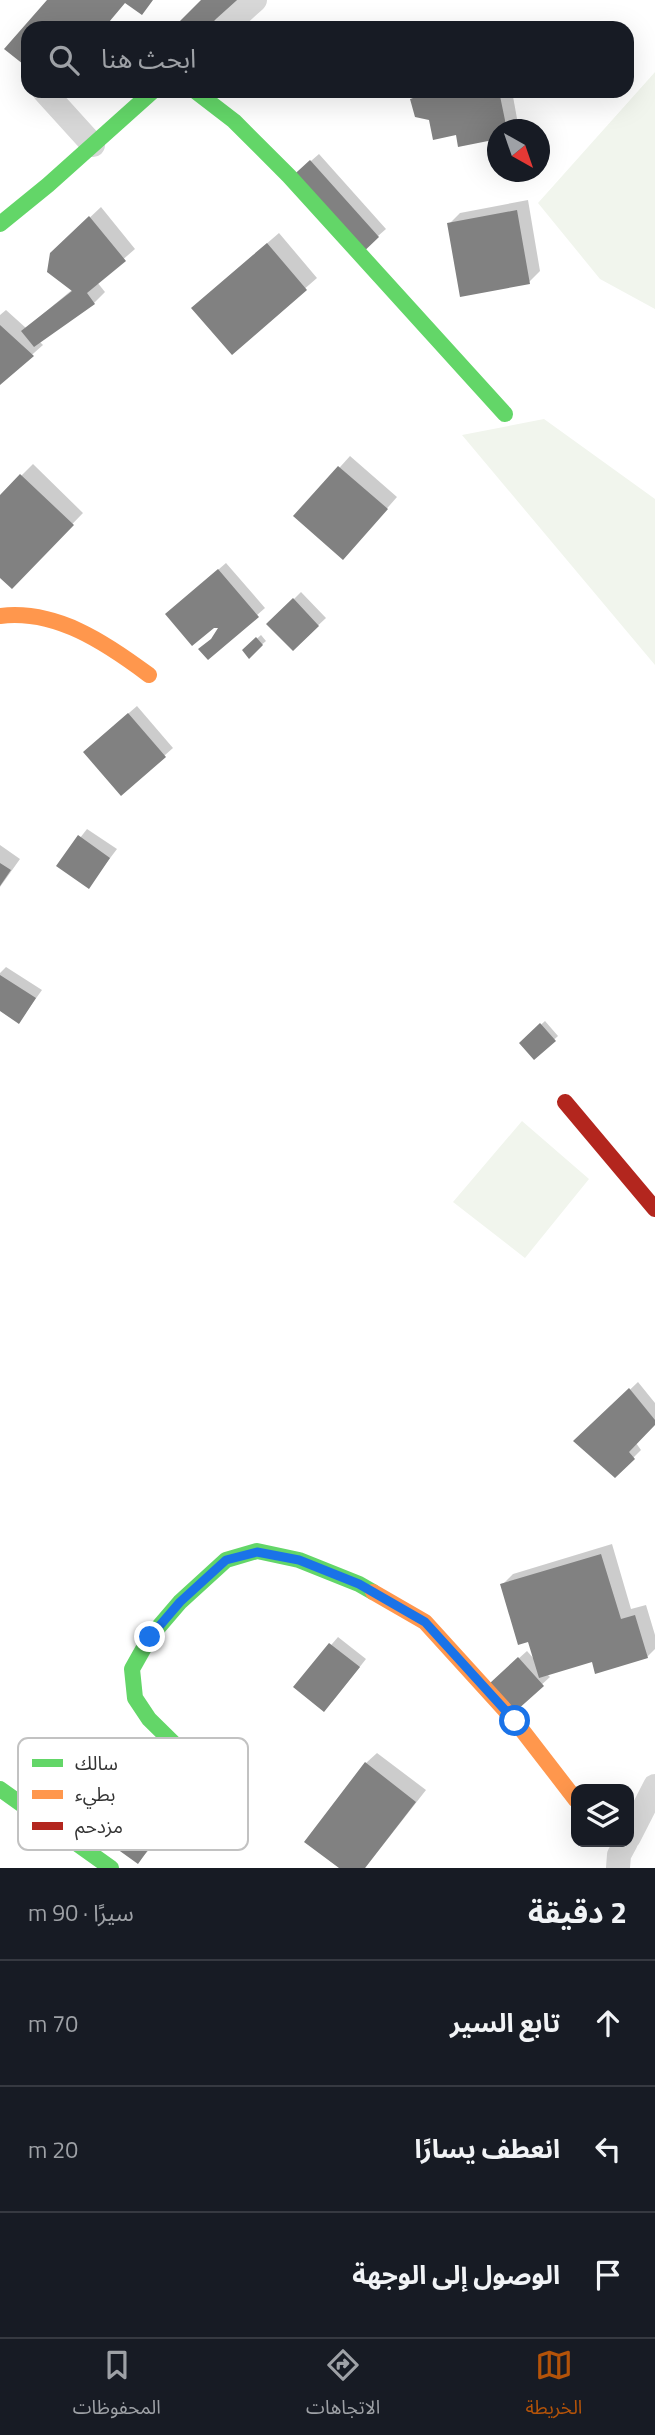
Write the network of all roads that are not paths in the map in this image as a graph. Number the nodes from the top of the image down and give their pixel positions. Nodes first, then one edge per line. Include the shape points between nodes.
1 (255, 0) edge
2 (232, 21) edge
3 (50, 98) edge
4 (145, 98) edge
5 (204, 98) edge
6 (93, 145) junction
7 (0, 224) edge
8 (505, 414) dead end
9 (0, 616) edge
10 (149, 675) dead end
11 (565, 1102) dead end
12 (655, 1209) edge
13 (168, 1738) edge
14 (655, 1786) edge
15 (0, 1789) edge
16 (571, 1794) edge
17 (18, 1802) edge
18 (620, 1849) edge
19 (86, 1850) edge
20 (111, 1868) edge

1 - 2 street
3 - 6 street
4 - 6 street
5 - 8 street via 289,176
6 - 7 street
9 - 10 street via 13,613 48,619 87,634
11 - 12 street
13 - 16 street via 135,1698 132,1669 150,1637 180,1602 226,1560 257,1552 299,1560 359,1584 425,1622 515,1721
14 - 18 street
15 - 17 street
19 - 20 street

